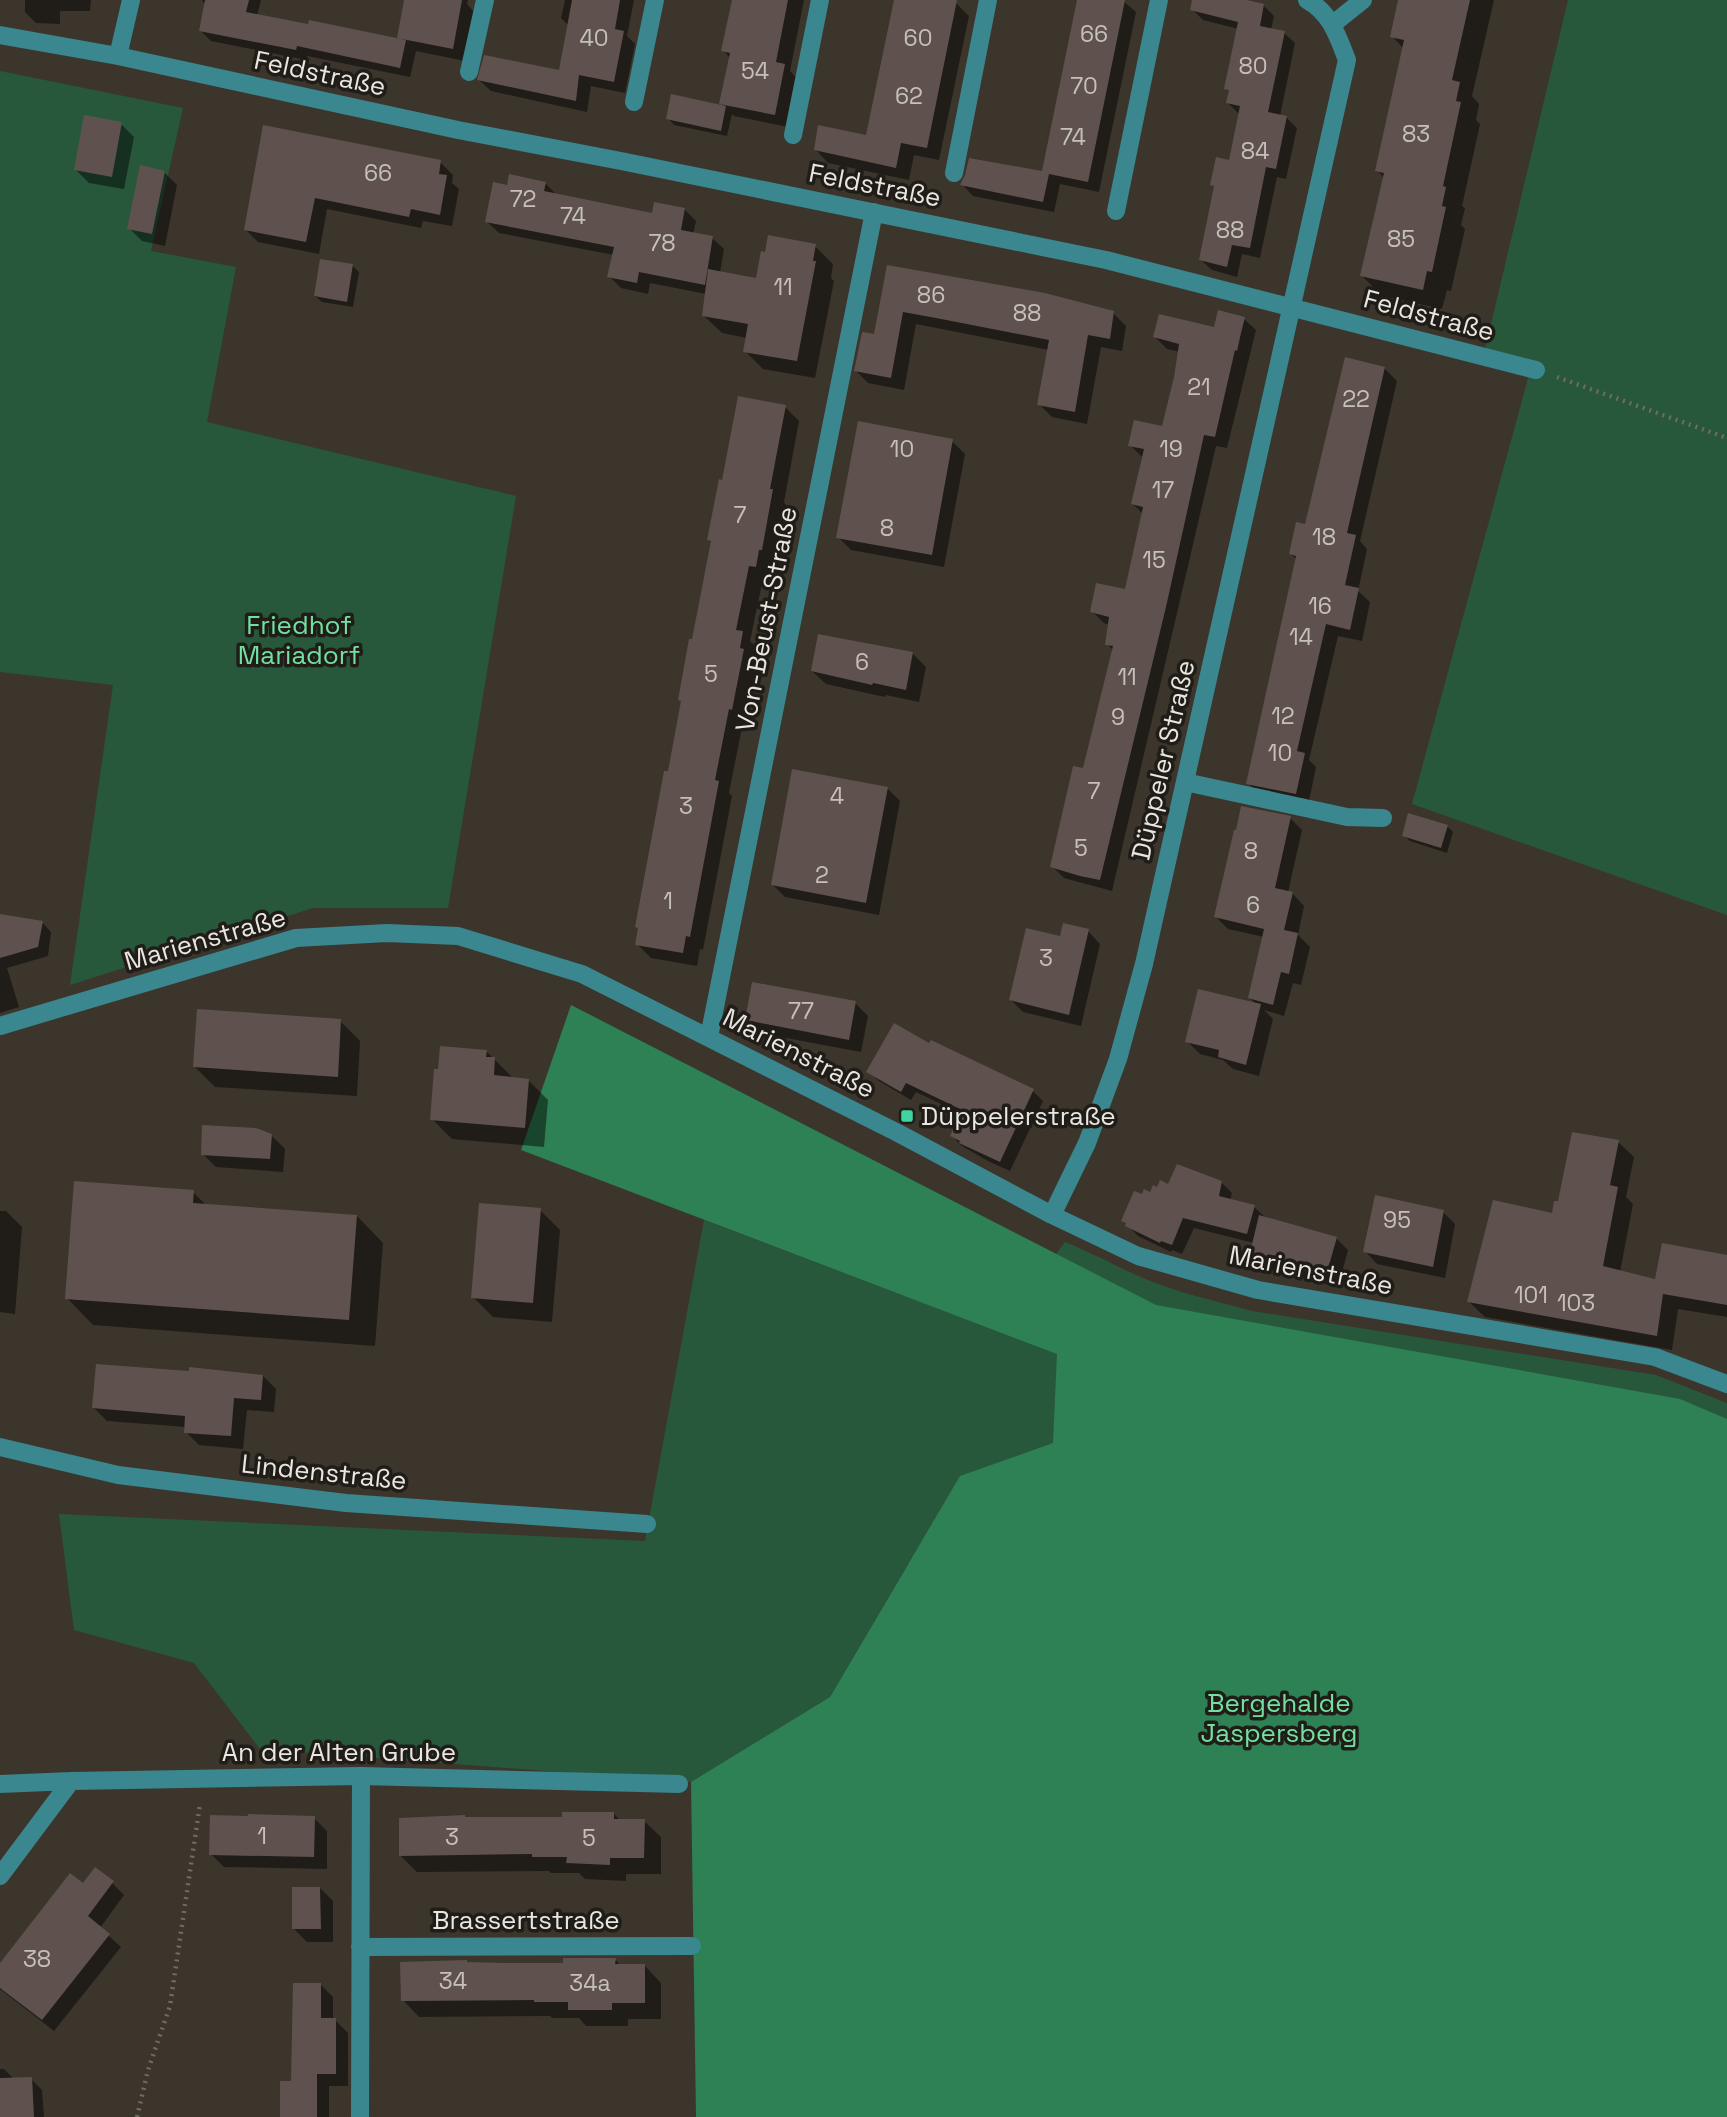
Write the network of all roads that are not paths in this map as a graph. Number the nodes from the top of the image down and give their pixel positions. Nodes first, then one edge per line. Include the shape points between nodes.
1 (131, 0) edge
2 (485, 0) edge
3 (655, 0) edge
4 (820, 0) edge
5 (988, 0) edge
6 (1159, 0) edge
7 (1307, 0) edge
8 (1363, 0) edge
9 (1333, 24) junction
10 (0, 35) edge
11 (118, 56) junction
12 (469, 72) dead end
13 (634, 102) dead end
14 (793, 135) dead end
15 (954, 173) dead end
16 (1116, 211) dead end
17 (874, 212) junction
18 (1292, 306) junction
19 (1536, 370) road end
20 (1185, 782) junction
21 (1383, 818) dead end
22 (0, 1026) edge
23 (709, 1037) junction
24 (1052, 1215) junction
25 (1727, 1384) edge
26 (0, 1447) edge
27 (647, 1524) dead end
28 (361, 1776) junction
29 (71, 1781) junction
30 (0, 1784) edge
31 (679, 1784) dead end
32 (0, 1876) edge
33 (692, 1946) dead end
34 (360, 1947) junction
35 (360, 2117) edge

1 - 11 street
2 - 12 street
3 - 13 street
4 - 14 street
5 - 15 street
6 - 16 street
7 - 9 street
8 - 9 street
9 - 18 street, Düppeler Straße via 1347,60
10 - 11 street, Feldstraße
11 - 17 street, Feldstraße via 458,130
17 - 18 street, Feldstraße via 1106,260
17 - 23 street, Von-Beust-Straße
18 - 19 street, Feldstraße
18 - 20 street, Düppeler Straße
20 - 21 street via 1347,817
20 - 24 street, Düppeler Straße via 1118,1059 1087,1143
22 - 23 street, Marienstraße via 296,938 387,933 458,936 582,974
23 - 24 street, Marienstraße
24 - 25 street, Marienstraße via 1139,1256 1258,1290 1655,1357
26 - 27 street, Lindenstraße via 118,1475 346,1503
28 - 29 street, An der Alten Grube
28 - 31 street, An der Alten Grube
28 - 34 street
29 - 30 street, An der Alten Grube
29 - 32 street
33 - 34 street, Brassertstraße
34 - 35 street

